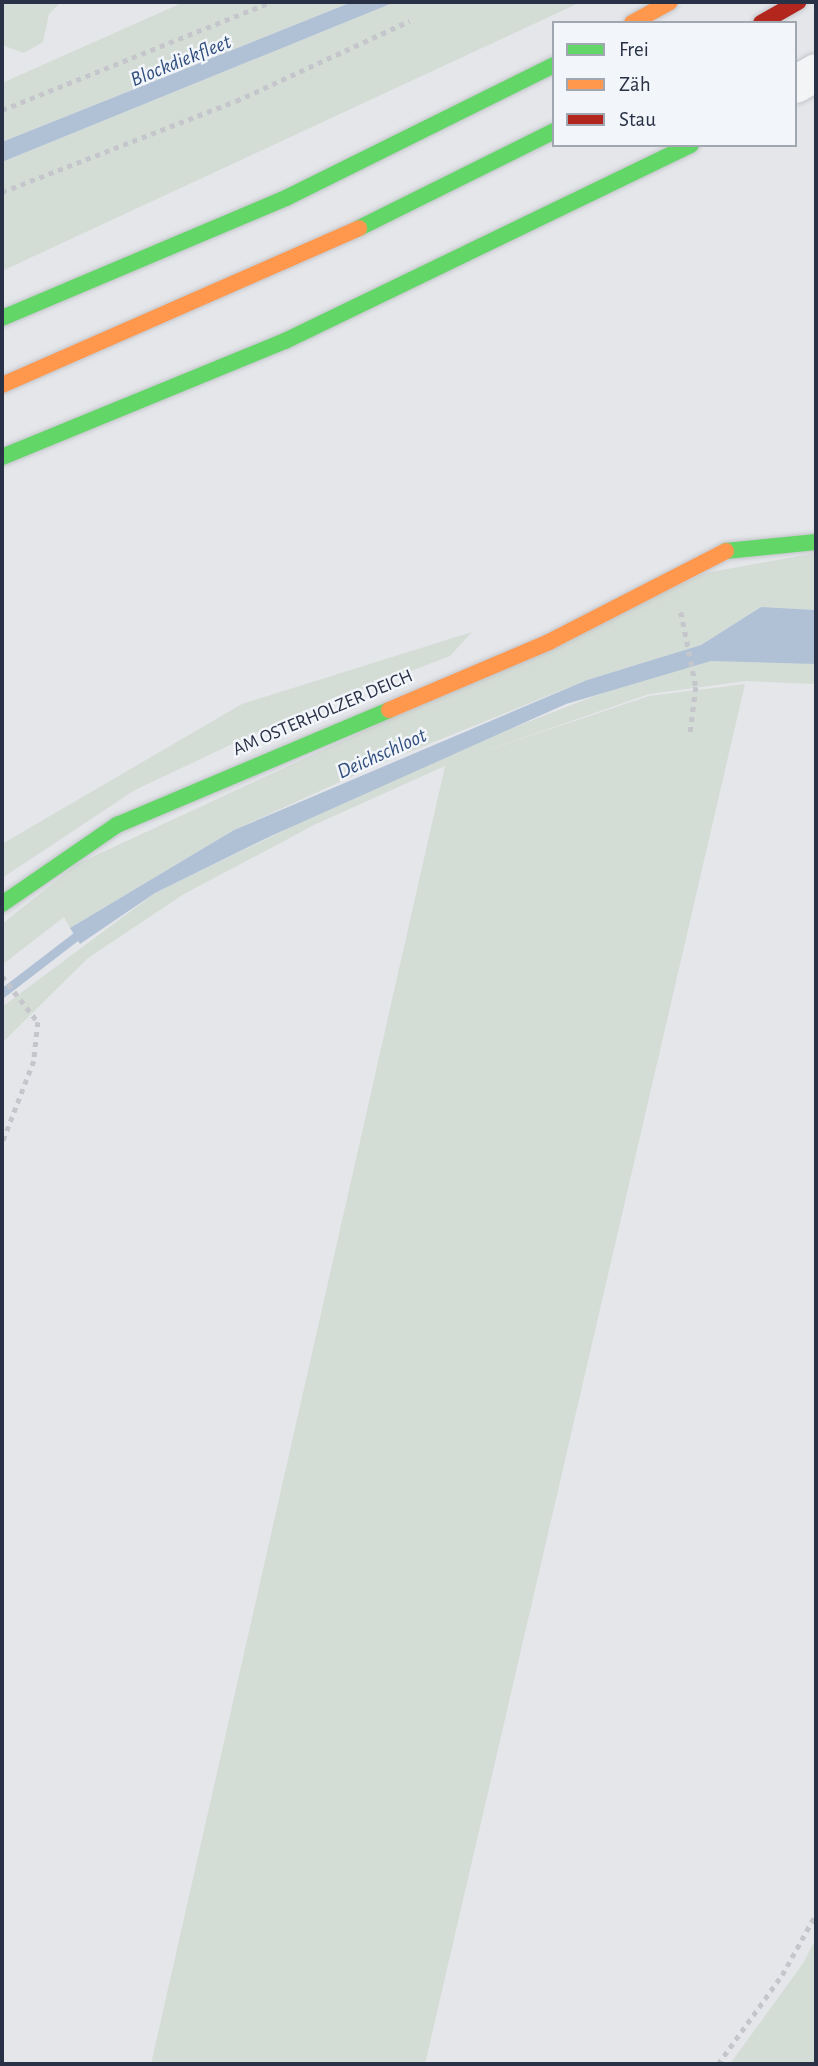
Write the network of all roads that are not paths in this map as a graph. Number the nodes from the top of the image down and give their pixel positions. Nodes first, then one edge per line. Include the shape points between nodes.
1 (670, 2) edge
2 (798, 2) edge
3 (636, 21) edge
4 (765, 21) edge
5 (552, 66) edge
6 (816, 72) edge
7 (797, 83) edge
8 (552, 132) edge
9 (687, 147) edge
10 (2, 318) edge
11 (2, 384) edge
12 (2, 457) edge
13 (816, 542) edge
14 (2, 904) edge

1 - 3 main road
2 - 4 main road
5 - 10 main road via 286,198
6 - 7 street
8 - 11 main road via 310,253
9 - 12 main road via 285,341
13 - 14 main road, AM OSTERHOLZER DEICH via 724,551 549,642 117,825

